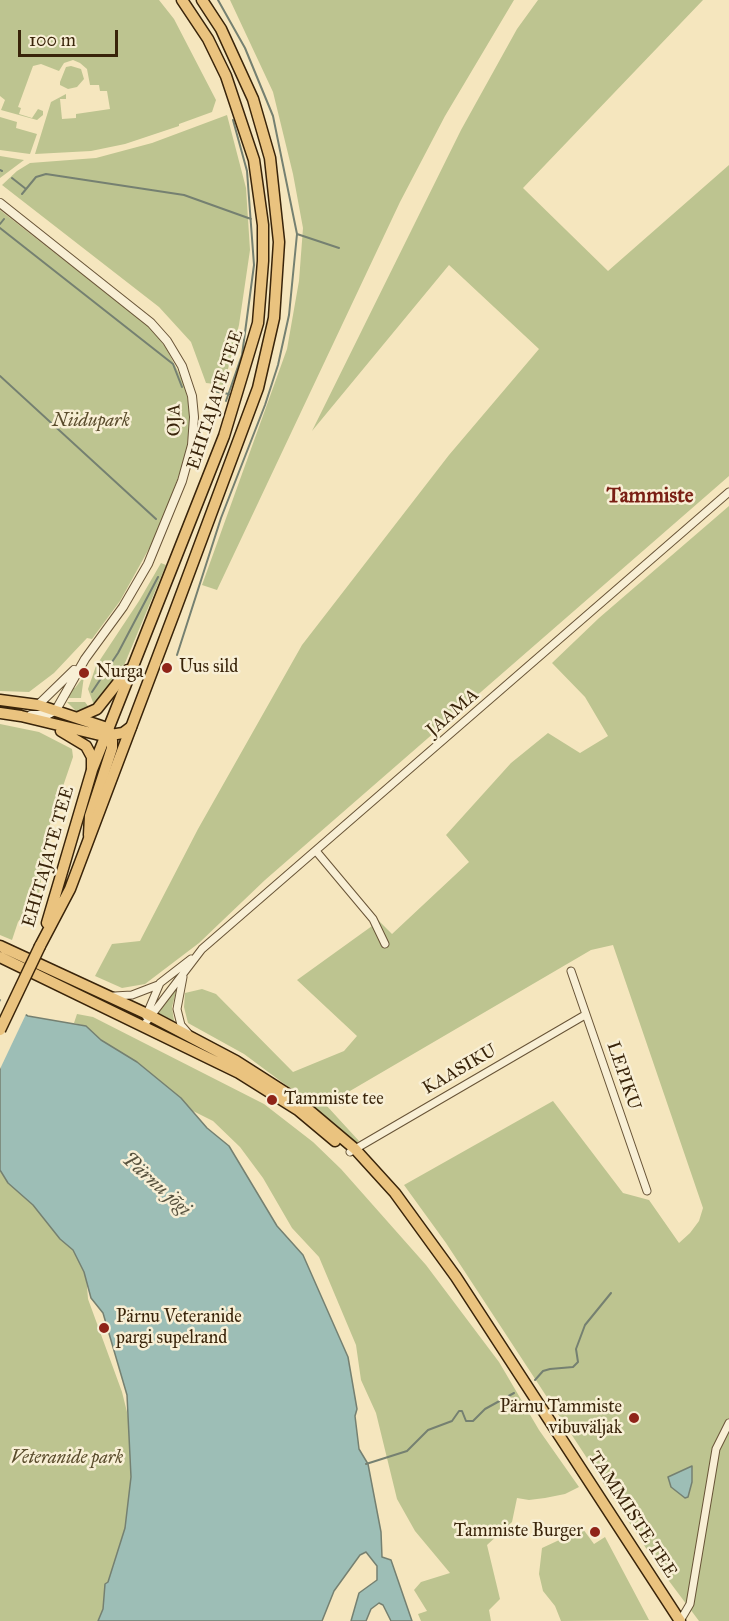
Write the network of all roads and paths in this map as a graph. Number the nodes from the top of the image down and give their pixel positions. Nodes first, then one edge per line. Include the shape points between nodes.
1 (182, 0) edge
2 (202, 0) edge
3 (0, 203) edge
4 (729, 492) edge
5 (170, 578) junction
6 (85, 659) junction
7 (0, 700) edge
8 (38, 705) junction
9 (56, 710) junction
10 (0, 713) edge
11 (21, 716) junction
12 (79, 717) junction
13 (131, 727) junction
14 (108, 734) junction
15 (92, 770) junction
16 (89, 836) junction
17 (316, 851) junction
18 (385, 944) dead end
19 (0, 946) edge
20 (40, 946) junction
21 (196, 956) junction
22 (0, 957) edge
23 (185, 971) junction
24 (571, 971) dead end
25 (160, 983) junction
26 (105, 995) junction
27 (585, 1015) junction
28 (147, 1019) junction
29 (0, 1030) edge
30 (195, 1039) junction
31 (352, 1151) junction
32 (646, 1191) dead end
33 (729, 1423) edge
34 (680, 1621) edge

1 - 5 main road, EHITAJATE TEE via 208,39 246,130 260,192 263,261 258,323 250,355
2 - 13 main road, EHITAJATE TEE via 240,69 264,137 276,193 278,285 258,388
3 - 6 street, OJA via 151,323 182,366 192,396 192,445 165,526 123,607
4 - 17 street, JAAMA
5 - 12 main road via 162,586 125,675 97,709
5 - 14 main road, EHITAJATE TEE
6 - 8 street, OJA
6 - 9 street, OJA
7 - 8 main road
8 - 9 main road
9 - 11 street via 46,715
9 - 12 main road
10 - 11 main road
11 - 14 main road
11 - 15 main road via 86,746 92,757
12 - 14 main road
13 - 14 main road via 123,734
13 - 16 main road, EHITAJATE TEE
14 - 15 main road, EHITAJATE TEE
14 - 16 main road via 107,767 90,816
15 - 20 main road, EHITAJATE TEE
16 - 20 main road, EHITAJATE TEE via 70,889
17 - 18 street via 373,919
17 - 21 street, JAAMA
19 - 26 main road, TAMMISTE TEE
20 - 29 main road, bridge
21 - 23 street, JAAMA
21 - 25 street, JAAMA
22 - 28 main road, TAMMISTE TEE
23 - 28 street, JAAMA
23 - 30 street, JAAMA via 177,1009 181,1025
24 - 27 street, LEPIKU
25 - 26 street, JAAMA via 132,995
25 - 28 street
26 - 28 main road, TAMMISTE TEE
27 - 31 street, KAASIKU
27 - 32 street, LEPIKU
28 - 30 main road, TAMMISTE TEE
28 - 31 main road, TAMMISTE TEE via 298,1110
30 - 31 main road, TAMMISTE TEE via 297,1100
31 - 34 main road, TAMMISTE TEE via 456,1277
33 - 34 street via 716,1449 690,1604

